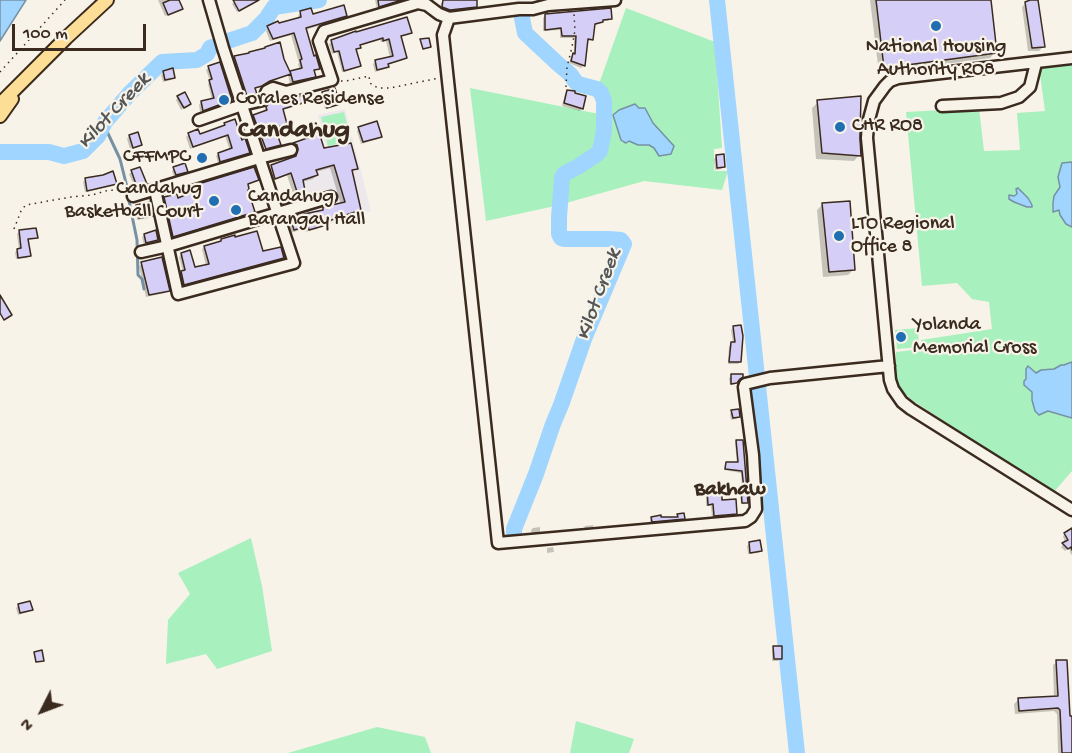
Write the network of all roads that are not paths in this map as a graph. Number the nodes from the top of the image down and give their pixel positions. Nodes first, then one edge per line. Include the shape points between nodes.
1 (107, 0) edge
2 (209, 0) edge
3 (615, 0) edge
4 (598, 1) edge
5 (449, 18) junction
6 (1072, 58) edge
7 (1036, 63) junction
8 (28, 76) junction
9 (0, 104) edge
10 (242, 105) junction
11 (942, 106) dead end
12 (0, 116) edge
13 (199, 120) dead end
14 (291, 150) dead end
15 (259, 158) junction
16 (155, 190) junction
17 (133, 196) road end
18 (331, 197) dead end
19 (278, 214) junction
20 (168, 246) junction
21 (141, 252) dead end
22 (888, 366) junction
23 (1072, 510) edge

1 - 8 main road
2 - 10 street
3 - 4 street
4 - 5 street
5 - 10 street via 418,3 324,31 319,41 332,80 286,92 273,88 264,100
5 - 22 street via 443,34 498,543 745,521 756,509 745,384
6 - 7 street
7 - 11 street via 1030,87 1019,97 1001,103
7 - 22 street via 898,78 885,86 874,101 867,138
8 - 9 main road
8 - 12 main road
10 - 13 street
10 - 15 street
14 - 15 street
15 - 16 street
15 - 19 street
16 - 17 street
16 - 20 street
18 - 19 street
19 - 20 street
19 - 20 street via 294,263 178,294
20 - 21 street
22 - 23 street via 893,389 902,402

